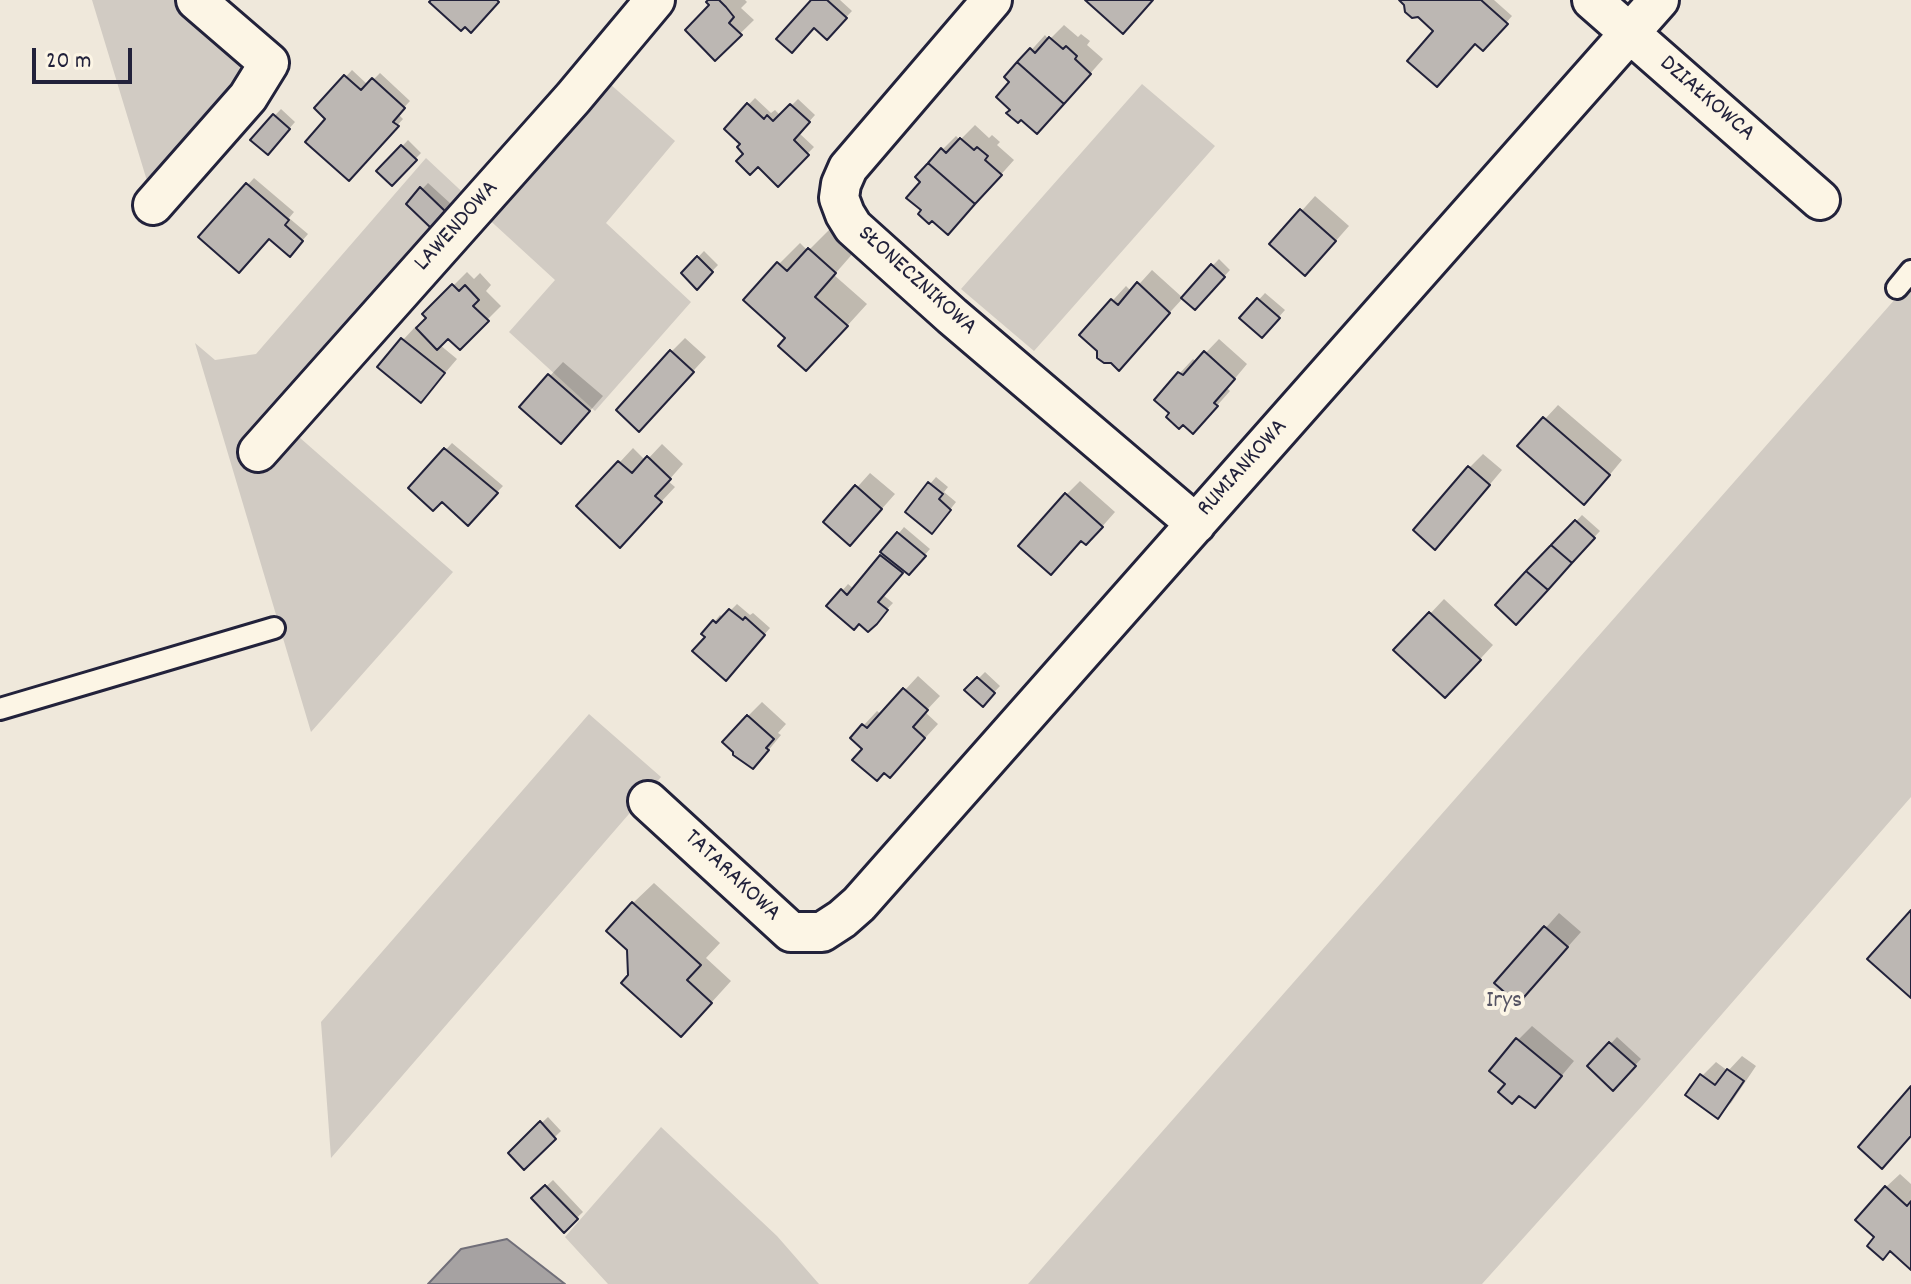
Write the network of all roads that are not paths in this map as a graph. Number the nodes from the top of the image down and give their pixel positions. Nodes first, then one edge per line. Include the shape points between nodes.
1 (196, 0) edge
2 (655, 0) edge
3 (992, 0) edge
4 (1592, 0) edge
5 (1659, 0) edge
6 (1630, 33) junction
7 (1820, 200) dead end
8 (153, 205) dead end
9 (1911, 271) edge
10 (1897, 288) dead end
11 (258, 452) dead end
12 (1196, 524) junction
13 (274, 628) dead end
14 (0, 709) edge
15 (648, 801) dead end
16 (822, 932) joint

1 - 8 street via 269,63 248,97
2 - 11 street, LAWENDOWA
3 - 12 street, SŁONECZNIKOWA via 848,168 839,198 845,214 933,299
4 - 6 street, DZIAŁKOWCA
5 - 6 street, RUMIANKOWA
6 - 7 street, DZIAŁKOWCA
6 - 12 street, RUMIANKOWA
9 - 10 lane
12 - 16 street, RUMIANKOWA via 859,904
13 - 14 lane
15 - 16 street, TATARAKOWA via 791,932

